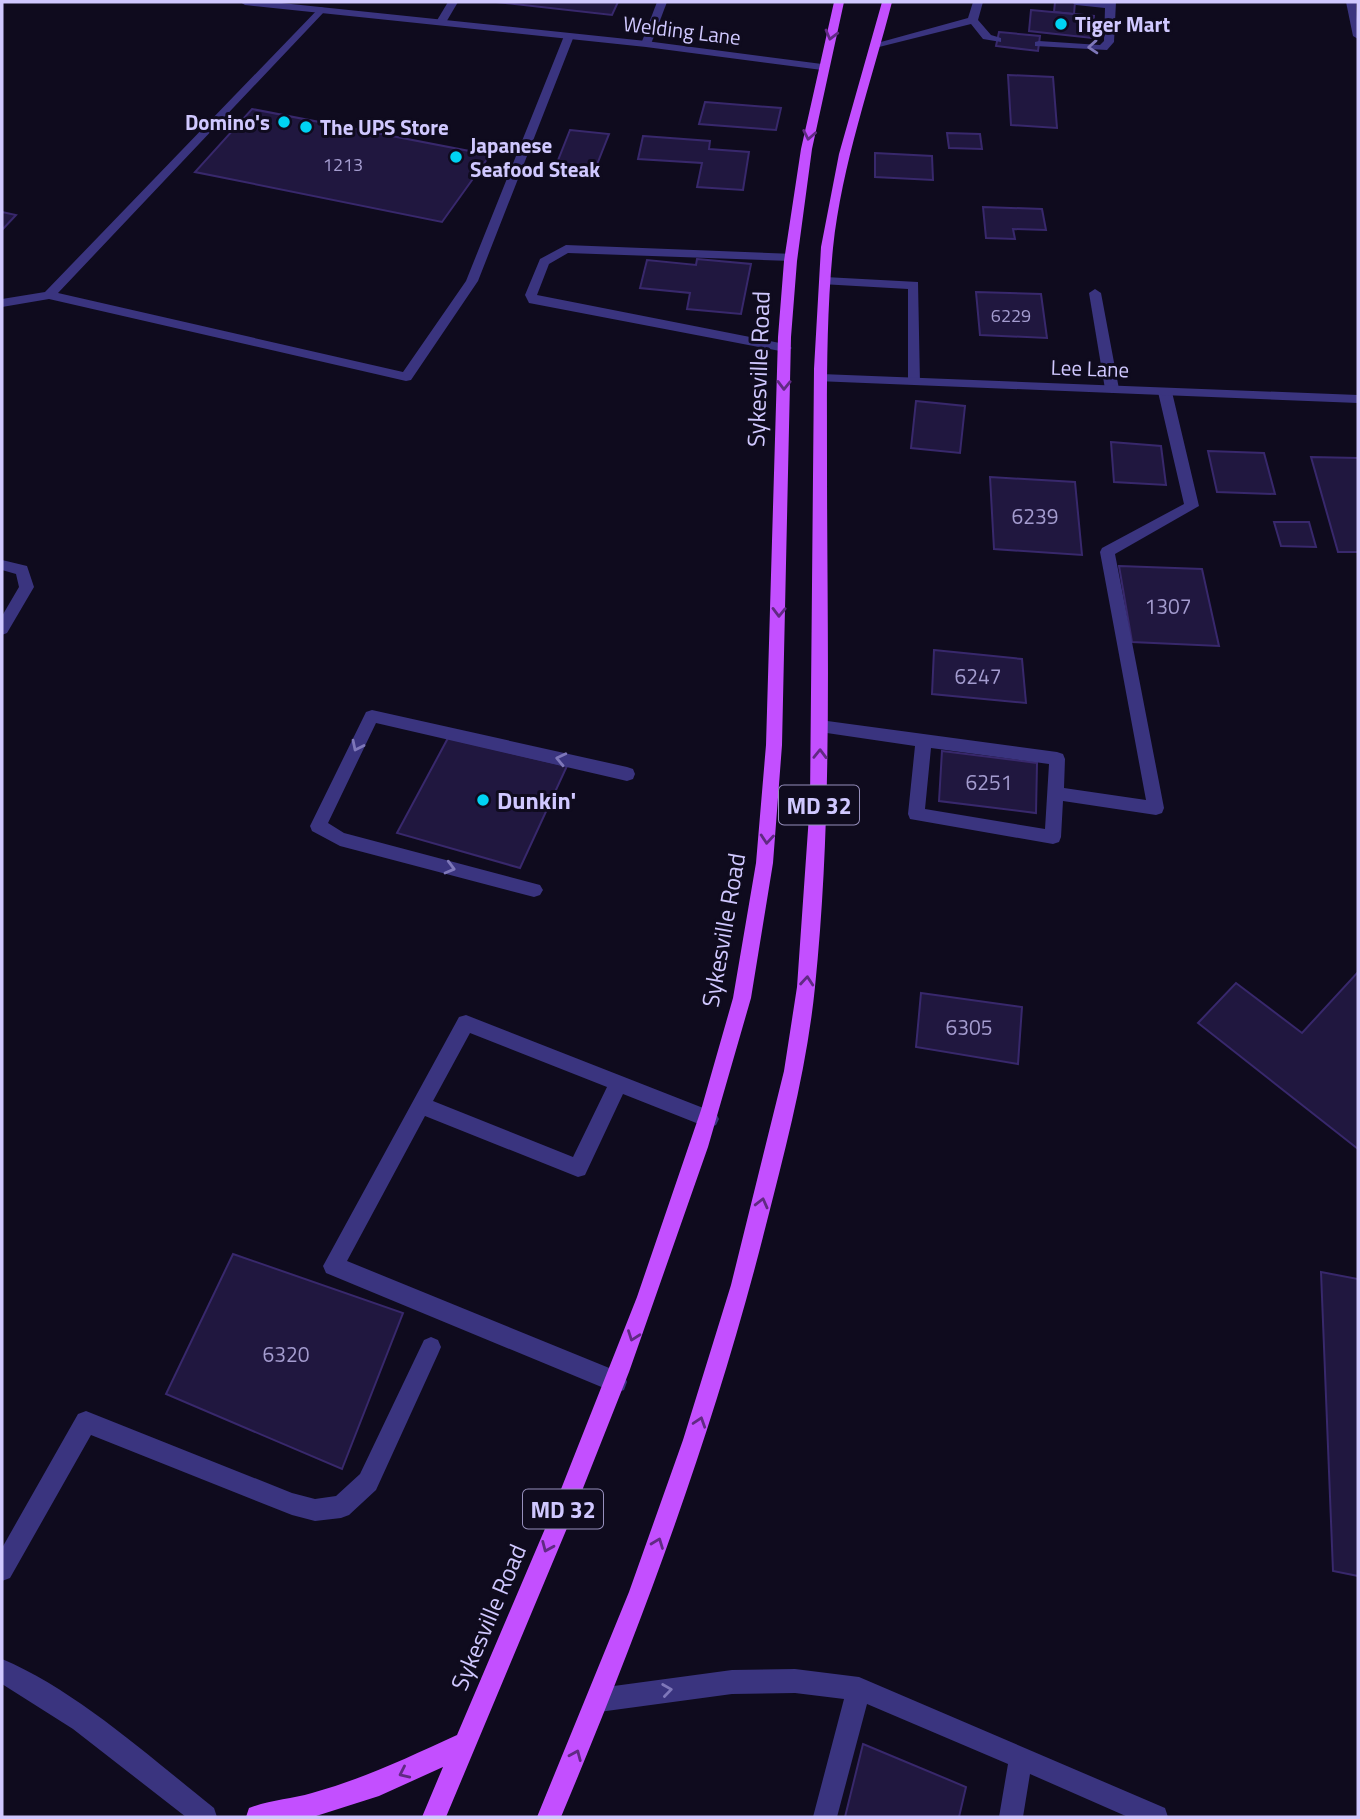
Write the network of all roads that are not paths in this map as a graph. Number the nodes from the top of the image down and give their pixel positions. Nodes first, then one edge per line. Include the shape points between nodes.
1 (245, 2) edge
2 (453, 2) edge
3 (662, 2) edge
4 (839, 2) edge
5 (887, 2) edge
6 (978, 2) edge
7 (1076, 2) edge
8 (1351, 2) edge
9 (1111, 4) edge
10 (320, 10) junction
11 (973, 20) junction
12 (441, 22) junction
13 (569, 36) junction
14 (1358, 36) edge
15 (997, 40) dead end
16 (646, 44) junction
17 (1039, 44) dead end
18 (876, 45) junction
19 (822, 68) junction
20 (791, 257) junction
21 (825, 281) junction
22 (1095, 293) dead end
23 (49, 295) junction
24 (2, 303) edge
25 (785, 348) junction
26 (821, 377) junction
27 (915, 381) junction
28 (1112, 390) junction
29 (1165, 392) junction
30 (1358, 399) edge
31 (2, 565) edge
32 (2, 629) edge
33 (821, 726) junction
34 (924, 740) junction
35 (627, 774) dead end
36 (1055, 793) junction
37 (534, 890) dead end
38 (618, 1084) junction
39 (421, 1105) junction
40 (709, 1119) junction
41 (431, 1347) dead end
42 (616, 1382) junction
43 (2, 1570) edge
44 (2, 1671) edge
45 (859, 1689) junction
46 (599, 1700) junction
47 (466, 1744) junction
48 (1021, 1757) junction
49 (205, 1817) edge
50 (258, 1817) edge
51 (434, 1817) edge
52 (549, 1817) edge
53 (825, 1817) edge
54 (1011, 1817) edge
55 (1156, 1817) edge

1 - 10 street, Welding Lane
2 - 12 street
3 - 16 street
4 -> 19 main road, Sykesville Road / MD 32
5 - 18 main road, MD 32
6 - 11 street
7 - 9 street
8 - 14 street
9 -> 17 street via 1109,42 1103,48
10 - 12 street, Welding Lane
10 - 23 street
11 - 15 street via 987,37
11 - 18 street
12 - 13 street, Welding Lane
13 - 16 street, Welding Lane
13 - 23 street via 472,281 406,377
16 - 19 street, Welding Lane
18 - 21 main road, MD 32 via 837,183
19 -> 20 main road, Sykesville Road / MD 32
20 - 25 main road, Sykesville Road / MD 32
20 - 25 street via 566,249 544,262 531,295 533,300
21 - 26 main road, MD 32
21 - 27 street via 914,285
22 - 28 street
23 - 24 street
25 -> 40 main road, Sykesville Road / MD 32 via 778,686 765,858 746,977
26 - 27 street, Lee Lane
26 - 33 main road, MD 32
27 - 28 street, Lee Lane
28 - 29 street, Lee Lane
29 - 30 street, Lee Lane
29 - 36 street via 1192,506 1107,552 1156,808
31 - 32 street via 22,570 27,587
33 - 34 street
46 -> 33 main road, MD 32 via 679,1487 721,1359 782,1122 806,992
34 - 36 street via 1057,759
34 - 36 street via 916,814 1053,837
35 -> 37 street via 372,716 318,826 340,839
38 - 39 street via 466,1023
38 - 39 street via 578,1168
38 - 40 street
39 - 42 street via 333,1266
40 -> 42 main road, Sykesville Road / MD 32
41 - 43 street via 368,1482 341,1507 315,1510 292,1504 86,1422
42 -> 47 main road, Sykesville Road / MD 32
44 - 49 street via 114,1744
46 -> 45 street via 732,1682 795,1681
45 - 48 street
45 - 53 street
52 -> 46 main road, MD 32
47 -> 50 main road via 379,1784
47 - 51 main road, Sykesville Road / MD 32
48 - 54 street
48 - 55 street

